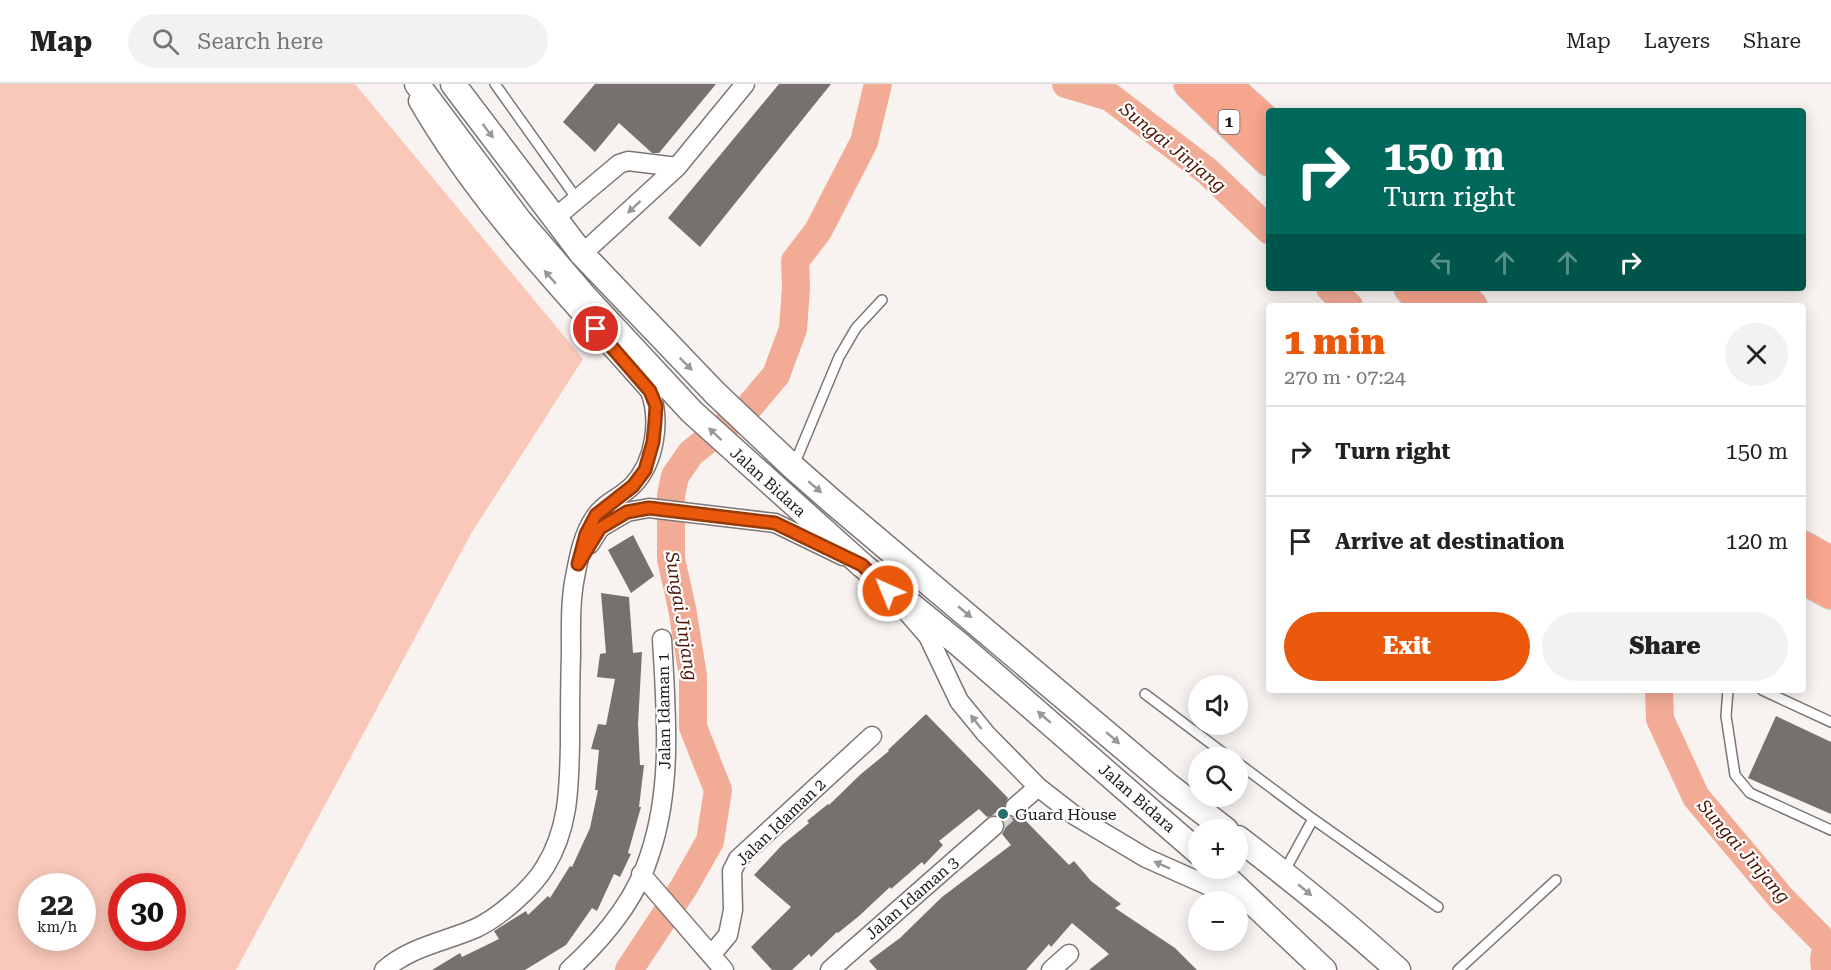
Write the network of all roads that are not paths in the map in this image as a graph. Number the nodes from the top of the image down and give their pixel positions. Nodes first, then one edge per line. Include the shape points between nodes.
1 (408, 84) edge
2 (417, 84) edge
3 (453, 84) edge
4 (495, 84) edge
5 (745, 84) edge
6 (1190, 84) edge
7 (1224, 84) edge
8 (1266, 123) edge
9 (1266, 157) edge
10 (677, 167) junction
11 (577, 199) junction
12 (556, 218) junction
13 (582, 254) junction
14 (1413, 291) edge
15 (1453, 291) edge
16 (882, 300) dead end
17 (1427, 303) edge
18 (1467, 303) edge
19 (666, 385) junction
20 (793, 467) junction
21 (1806, 549) edge
22 (1831, 563) edge
23 (578, 564) junction
24 (862, 565) junction
25 (1806, 580) edge
26 (1831, 593) edge
27 (662, 639) dead end
28 (1728, 693) edge
29 (1768, 693) edge
30 (1145, 694) dead end
31 (1831, 722) edge
32 (872, 736) dead end
33 (1215, 747) edge
34 (1248, 770) edge
35 (1038, 787) junction
36 (1015, 807) tunnel mouth
37 (1212, 819) edge
38 (1313, 819) junction
39 (994, 826) tunnel mouth
40 (1831, 830) edge
41 (1188, 843) edge
42 (1248, 845) edge
43 (1284, 872) junction
44 (1228, 879) edge
45 (1556, 880) dead end
46 (646, 881) junction
47 (1216, 891) edge
48 (1438, 907) dead end
49 (1248, 913) edge
50 (1070, 954) dead end
51 (711, 955) junction
52 (384, 970) edge
53 (569, 970) edge
54 (724, 970) edge
55 (830, 970) edge
56 (1051, 970) edge
57 (1318, 970) edge
58 (1324, 970) edge
59 (1398, 970) edge
60 (1458, 970) edge

23 -> 1 street via 596,515 633,486 645,470 653,442 656,406 650,391 482,198
2 - 19 main road, Jalan Bidara via 519,220
3 -> 12 main road, Jalan Bidara
4 - 11 lane
5 - 10 street
6 - 9 highway, 1
7 - 8 highway, 1
10 - 11 street via 628,161
10 -> 13 street
11 - 12 street
12 - 13 main road, Jalan Bidara
12 - 19 main road via 547,224 551,243 585,280
13 -> 20 main road, Jalan Bidara via 658,336
14 - 17 highway
15 - 18 highway
16 - 20 lane via 856,328 839,357
24 -> 19 main road, Jalan Bidara
20 -> 37 main road, Jalan Bidara
21 - 22 highway
23 - 24 street via 600,528 627,512 649,508 775,523
23 - 52 street via 571,597 569,788 563,830 545,868 497,916 418,948
35 -> 24 street via 959,701 928,636
41 -> 24 main road, Jalan Bidara
25 - 26 highway
27 - 46 street, Jalan Idaman 1 via 667,756
28 - 40 lane via 1726,716 1735,775 1750,793
29 - 31 lane
30 - 33 lane
32 - 51 street, Jalan Idaman 2 via 738,859 732,871 733,910 728,935
34 - 38 lane
35 - 36 street
47 -> 35 street via 1146,858 1074,815
38 - 43 lane
38 - 48 lane
39 - 55 street, Jalan Idaman 3
42 - 43 main road
43 -> 59 main road
44 - 58 main road
45 - 60 lane
46 - 51 street
46 - 53 street, Jalan Idaman 1 via 594,947
49 - 57 street
50 - 56 street
51 - 54 street

